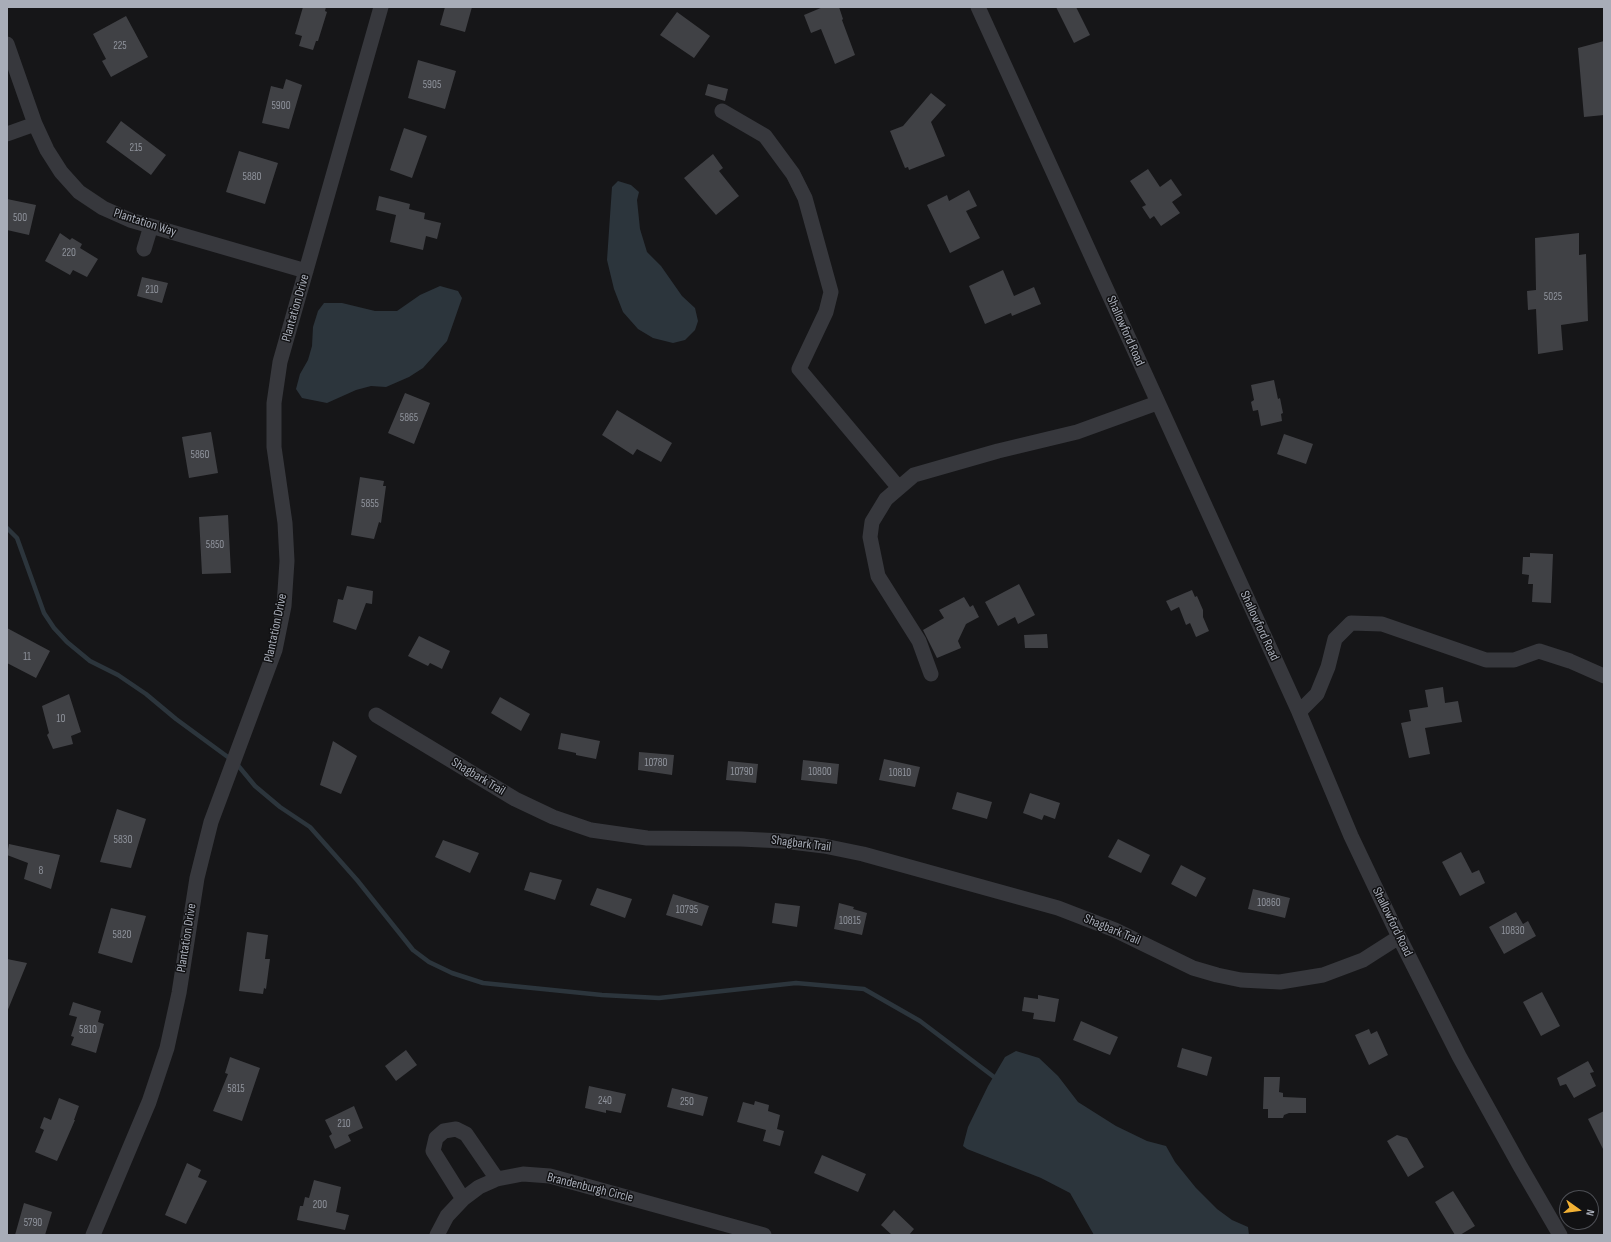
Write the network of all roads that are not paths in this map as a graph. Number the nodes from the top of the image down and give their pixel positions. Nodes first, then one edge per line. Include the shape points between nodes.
1 (381, 7) edge
2 (978, 7) edge
3 (7, 44) edge
4 (722, 111) dead end
5 (35, 124) junction
6 (7, 134) edge
7 (151, 226) junction
8 (144, 249) dead end
9 (306, 271) junction
10 (1157, 404) junction
11 (899, 488) junction
12 (931, 674) dead end
13 (1604, 676) edge
14 (1299, 712) junction
15 (376, 715) dead end
16 (1399, 937) junction
17 (497, 1179) junction
18 (463, 1198) junction
19 (93, 1235) edge
20 (437, 1235) edge
21 (764, 1235) edge
22 (1560, 1235) edge

1 - 9 street, Plantation Drive
2 - 10 street, Shallowford Road
3 - 5 street, Plantation Way
4 - 11 street via 765,136 793,174 805,198 831,292 826,312 799,369
5 - 6 street
5 - 7 street, Plantation Way via 61,172 80,192 103,208
7 - 8 street
7 - 9 street, Plantation Way
9 - 19 street, Plantation Drive via 280,362 274,403 274,447 287,562 284,606 274,650 211,822 197,878 179,994 167,1048 149,1102
10 - 11 street via 1077,432 914,475
10 - 14 street, Shallowford Road
11 - 12 street via 886,499 872,522 870,537 878,576 919,641
13 - 14 street via 1539,651 1514,660 1486,660 1382,624 1351,623 1335,639 1328,667 1317,694
14 - 16 street, Shallowford Road via 1351,836
15 - 16 street, Shagbark Trail via 515,799 553,817 591,830 647,838 783,841 863,854 1058,908 1116,930 1193,968 1234,979 1280,982 1323,975 1363,960
16 - 22 street, Shallowford Road via 1459,1056
17 - 18 street, Brandenburgh Circle
17 - 18 street via 466,1134 456,1129 444,1131 436,1138 433,1151
17 - 21 street, Brandenburgh Circle via 523,1174 550,1176
18 - 20 street, Brandenburgh Circle via 447,1216

